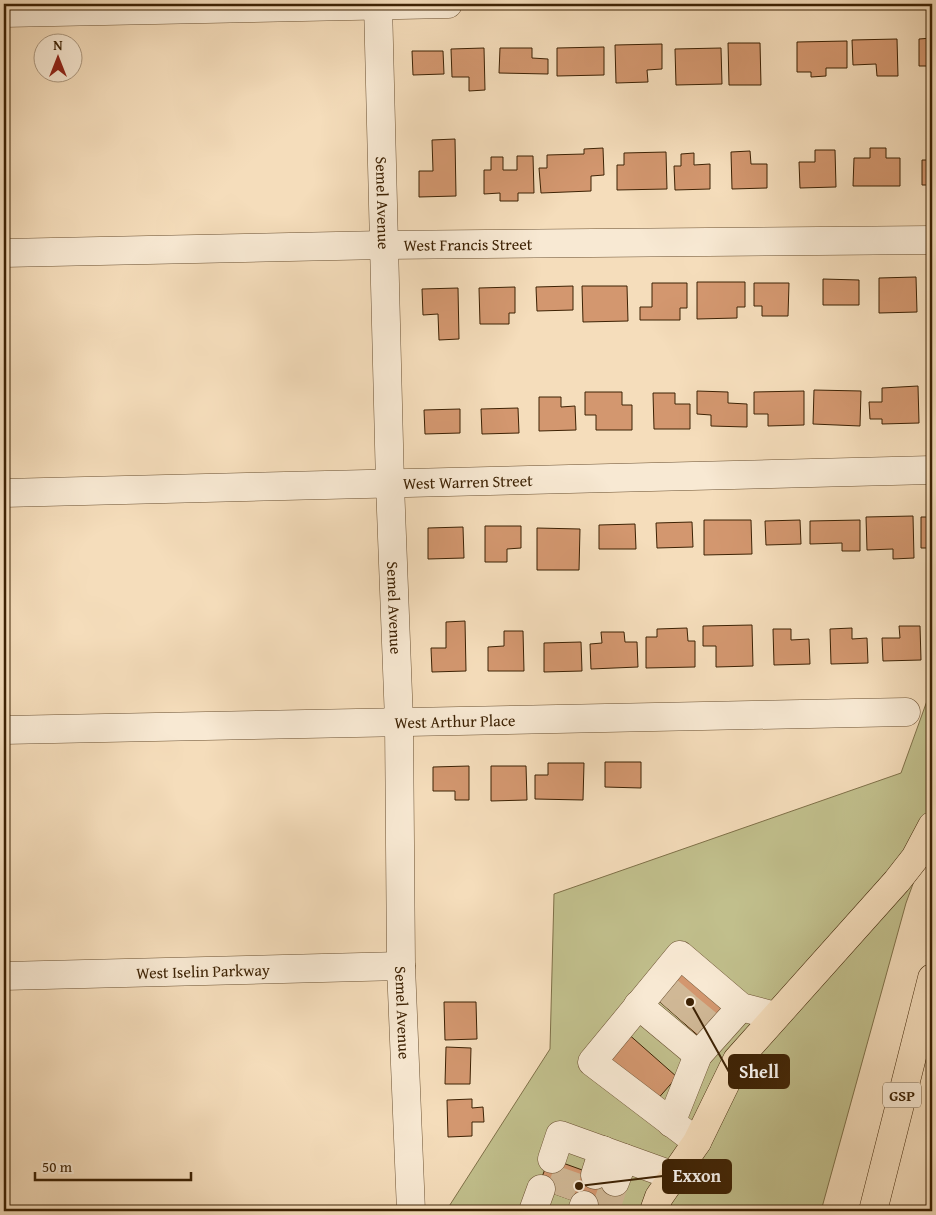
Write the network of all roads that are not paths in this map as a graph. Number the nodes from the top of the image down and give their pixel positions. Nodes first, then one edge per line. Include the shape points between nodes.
1 (378, 4) edge
2 (448, 4) edge
3 (4, 13) edge
4 (932, 240) edge
5 (384, 245) junction
6 (4, 253) edge
7 (932, 470) edge
8 (390, 484) junction
9 (4, 493) edge
10 (906, 712) dead end
11 (399, 721) junction
12 (4, 730) edge
13 (932, 826) edge
14 (401, 966) junction
15 (4, 976) edge
16 (932, 978) edge
17 (741, 1007) junction
18 (654, 1011) junction
19 (774, 1016) junction
20 (698, 1055) junction
21 (671, 1123) junction
22 (697, 1142) junction
23 (566, 1155) dead end
24 (674, 1176) junction
25 (411, 1211) edge
26 (654, 1211) edge
27 (873, 1211) edge

1 - 2 street
1 - 3 street
1 - 5 street, Semel Avenue
4 - 5 street, West Francis Street
5 - 6 street, West Francis Street
5 - 8 street, Semel Avenue
7 - 8 street, West Warren Street
8 - 9 street, West Warren Street
8 - 11 street, Semel Avenue
10 - 11 street, West Arthur Place
11 - 12 street, West Arthur Place
11 - 14 street, Semel Avenue
13 - 19 highway via 915,858 897,881
14 - 15 street, West Iselin Parkway
14 - 25 street, Semel Avenue
16 - 27 highway, GSP
17 - 18 street via 716,993 690,969
17 - 19 street
17 - 20 street
18 - 20 street via 682,1032
18 - 21 street via 592,1062
19 - 22 highway via 737,1060
20 - 21 street
21 - 22 street
22 - 24 highway
23 - 24 street via 609,1166
24 - 26 highway

